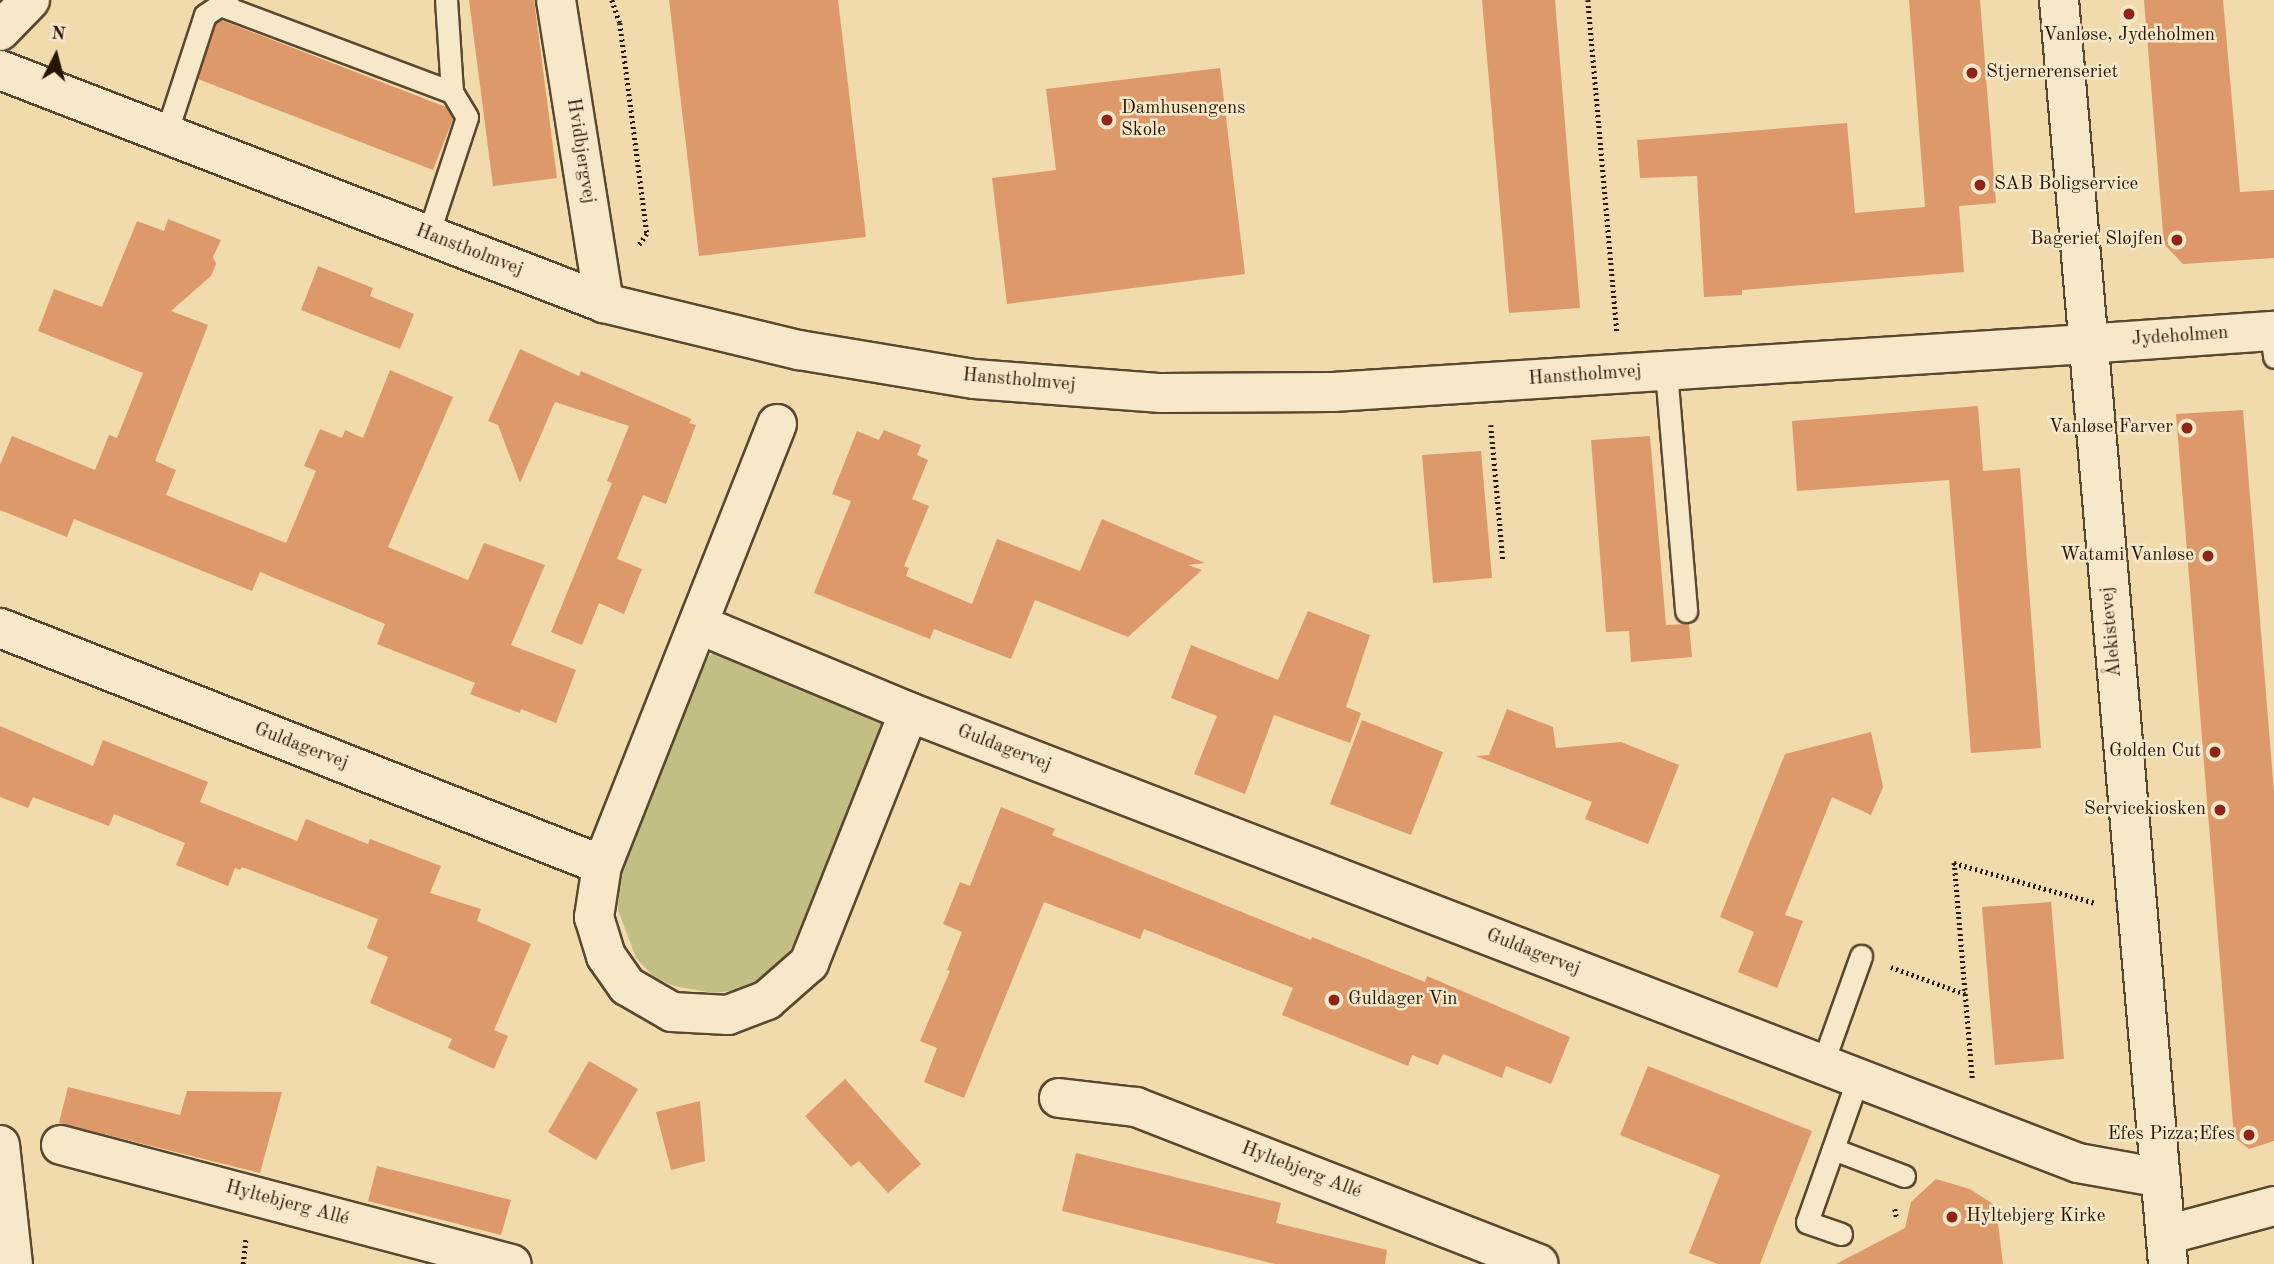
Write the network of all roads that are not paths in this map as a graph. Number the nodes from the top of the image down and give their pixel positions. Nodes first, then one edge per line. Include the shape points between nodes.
1 (30, 0) edge
2 (446, 0) edge
3 (556, 0) edge
4 (2059, 0) edge
5 (224, 2) edge
6 (0, 31) edge
7 (0, 70) edge
8 (452, 92) junction
9 (166, 134) junction
10 (428, 235) junction
11 (604, 303) junction
12 (2273, 340) edge
13 (2086, 344) junction
14 (1666, 371) junction
15 (777, 424) dead end
16 (1686, 611) dead end
17 (700, 625) junction
18 (0, 628) edge
19 (909, 712) junction
20 (602, 865) junction
21 (1861, 956) road end
22 (1822, 1065) junction
23 (1858, 1078) junction
24 (1059, 1098) dead end
25 (0, 1145) edge
26 (61, 1145) dead end
27 (1833, 1149) junction
28 (1904, 1176) dead end
29 (2161, 1178) junction
30 (2274, 1206) edge
31 (1841, 1234) dead end
32 (2167, 1249) edge
33 (13, 1264) edge
34 (512, 1264) edge
35 (1538, 1264) edge

1 - 6 street
2 - 8 lane
3 - 11 street, Hvidbjergvej
4 - 13 street, Ålekistevej
5 - 8 lane
5 - 9 lane via 205,15
7 - 9 street, Hanstholmvej
8 - 10 lane via 467,117
9 - 10 street, Hanstholmvej
10 - 11 street, Hanstholmvej
11 - 14 street, Hanstholmvej via 799,350 974,379 1161,393 1333,392
12 - 13 street, Jydeholmen
13 - 14 street, Hanstholmvej
13 - 29 street, Ålekistevej
14 - 16 lane
15 - 17 street
17 - 19 street, Guldagervej
17 - 20 street
18 - 20 street, Guldagervej
19 - 20 street via 809,963 767,1000 728,1015 672,1012 627,986 606,956 594,917
19 - 22 street, Guldagervej
21 - 22 lane
22 - 23 street, Guldagervej
23 - 27 lane
23 - 29 street, Guldagervej via 2078,1163
24 - 35 street, Hyltebjerg Allé via 1136,1107
25 - 33 street
26 - 34 street, Hyltebjerg Allé
27 - 28 lane
27 - 31 lane via 1807,1222
29 - 32 street, Ålekistevej
30 - 32 street

